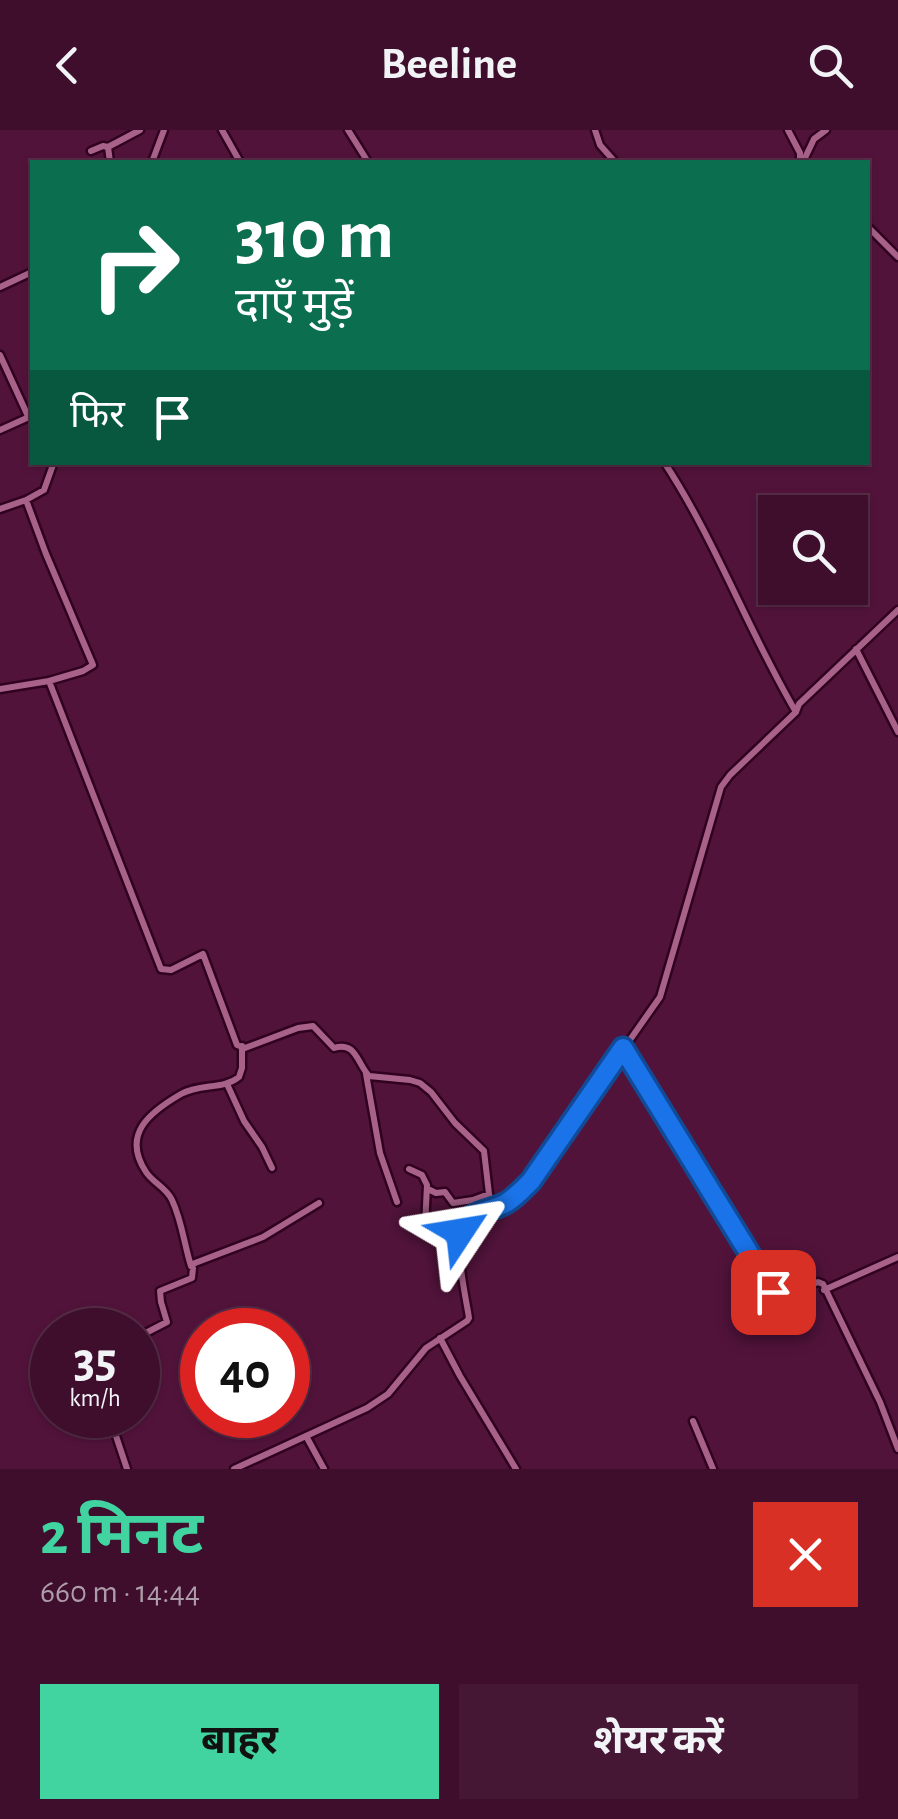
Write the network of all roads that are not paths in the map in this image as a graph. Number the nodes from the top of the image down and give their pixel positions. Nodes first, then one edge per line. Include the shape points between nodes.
1 (140, 130) edge
2 (164, 130) edge
3 (222, 130) edge
4 (348, 130) edge
5 (595, 130) edge
6 (788, 130) edge
7 (826, 130) edge
8 (108, 147) junction
9 (91, 151) dead end
10 (110, 160) edge
11 (153, 160) edge
12 (239, 160) edge
13 (367, 160) edge
14 (613, 160) edge
15 (802, 160) edge
16 (803, 160) edge
17 (870, 228) edge
18 (897, 253) edge
19 (30, 273) edge
20 (0, 287) edge
21 (0, 354) edge
22 (30, 416) edge
23 (30, 418) edge
24 (0, 430) edge
25 (53, 465) edge
26 (666, 465) edge
27 (26, 500) junction
28 (0, 509) edge
29 (898, 610) edge
30 (856, 649) junction
31 (49, 682) junction
32 (0, 690) edge
33 (796, 712) junction
34 (898, 732) edge
35 (242, 1046) junction
36 (623, 1048) junction
37 (366, 1073) junction
38 (227, 1084) junction
39 (272, 1168) dead end
40 (409, 1169) dead end
41 (428, 1189) junction
42 (489, 1194) junction
43 (398, 1202) dead end
44 (319, 1203) dead end
45 (494, 1210) junction
46 (425, 1227) dead end
47 (898, 1258) edge
48 (191, 1266) junction
49 (824, 1290) junction
50 (160, 1326) edge
51 (440, 1338) junction
52 (694, 1420) dead end
53 (310, 1434) edge
54 (116, 1438) edge
55 (302, 1438) edge
56 (307, 1438) edge
57 (898, 1449) edge
58 (126, 1469) edge
59 (234, 1469) edge
60 (324, 1469) edge
61 (516, 1469) edge
62 (713, 1469) edge

1 - 8 street
2 - 11 street
3 - 12 street
4 - 13 street
5 - 14 street
6 - 15 street
7 - 16 street
8 - 9 street
8 - 10 street
17 - 18 street
19 - 20 street
21 - 22 street
23 - 24 street
25 - 27 street via 44,490
26 - 33 street
27 - 28 street
27 - 31 street via 93,665
29 - 30 street
30 - 33 street
30 - 34 street
31 - 32 street
31 - 35 street via 160,968 171,970 203,954
33 - 36 street via 721,787 660,997
35 - 37 street via 313,1026 334,1048 352,1050
35 - 38 street via 242,1073
36 - 45 street via 531,1181
36 - 49 street via 778,1299 820,1282
37 - 42 street via 417,1082 431,1092 484,1151
37 - 43 street via 380,1153
38 - 39 street
38 - 48 street via 182,1094 145,1121 136,1136 147,1174 170,1195
40 - 41 street via 422,1175
41 - 42 street via 446,1192 453,1203
41 - 46 street
42 - 45 street
44 - 48 street via 264,1237
45 - 51 street via 470,1216 461,1226 468,1318
47 - 49 street
48 - 50 street via 192,1278 160,1291 167,1322
49 - 57 street
51 - 53 street via 384,1398
51 - 61 street
52 - 62 street
54 - 58 street
55 - 59 street
56 - 60 street

